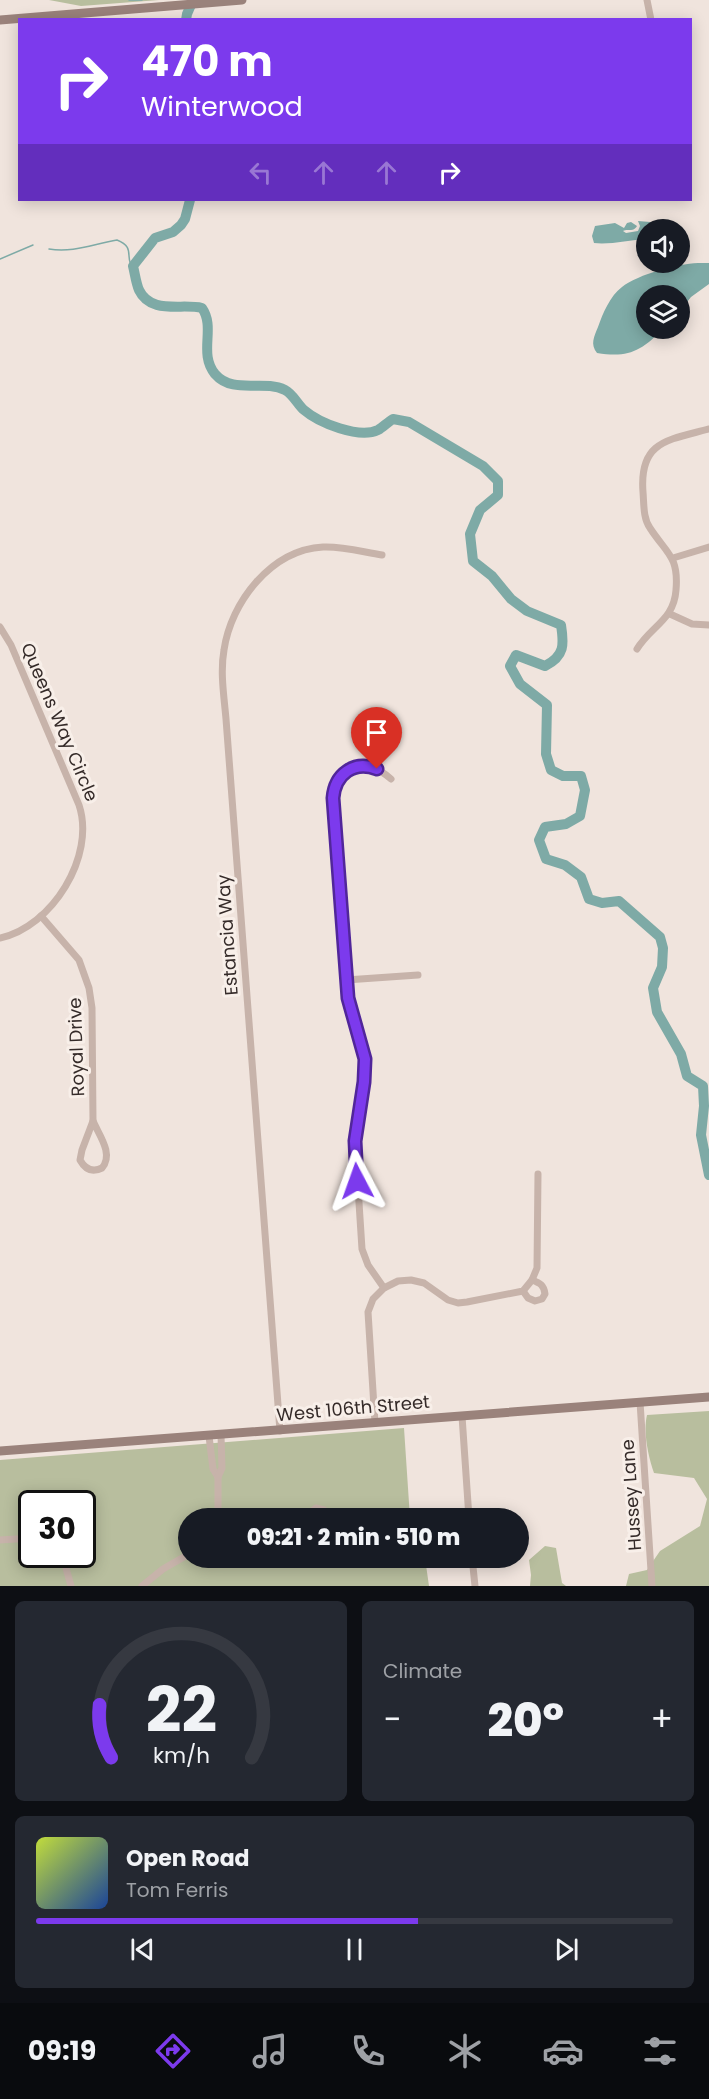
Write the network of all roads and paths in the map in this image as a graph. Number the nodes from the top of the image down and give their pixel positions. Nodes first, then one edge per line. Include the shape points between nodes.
1 (242, 0) edge
2 (647, 0) edge
3 (26, 18) edge
4 (651, 18) edge
5 (18, 19) edge
6 (0, 20) edge
7 (709, 429) edge
8 (709, 547) edge
9 (382, 555) dead end
10 (673, 558) junction
11 (670, 614) junction
12 (709, 625) edge
13 (0, 627) edge
14 (637, 649) dead end
15 (391, 779) dead end
16 (41, 916) junction
17 (0, 938) edge
18 (418, 975) dead end
19 (346, 980) junction
20 (93, 1121) junction
21 (538, 1173) dead end
22 (532, 1280) junction
23 (384, 1288) junction
24 (523, 1291) junction
25 (709, 1397) edge
26 (640, 1402) junction
27 (462, 1416) junction
28 (375, 1423) junction
29 (280, 1431) junction
30 (221, 1435) junction
31 (209, 1436) junction
32 (0, 1451) edge
33 (218, 1477) junction
34 (218, 1508) edge
35 (468, 1508) edge
36 (18, 1539) edge
37 (0, 1540) edge
38 (178, 1560) edge
39 (66, 1568) edge
40 (473, 1568) edge
41 (71, 1586) edge
42 (142, 1586) edge
43 (475, 1586) edge
44 (652, 1586) edge

1 - 3 street
2 - 4 street
5 - 6 street
7 - 10 street via 659,444 644,465 646,517 650,529
8 - 10 street
9 - 29 street, Estancia Way via 324,547 286,559 250,590 232,620 224,649 226,719
10 - 11 street via 676,590
11 - 12 street via 692,624
11 - 14 street
13 - 16 street, Queens Way Circle via 27,681 84,824 82,844 64,889
15 - 19 street via 370,766 356,766 340,777 334,787
16 - 17 street, Queens Way Circle via 25,928
16 - 20 street, Royal Drive via 79,960 89,988
18 - 19 street
19 - 23 street via 365,1059 355,1141 362,1249
20 - 20 street, Royal Drive via 80,1160 90,1170 97,1170 105,1165 107,1155
21 - 22 street via 538,1260
22 - 24 street
22 - 24 street via 545,1290 542,1299 535,1301
23 - 24 street via 398,1281 417,1281 458,1303
23 - 28 street via 373,1299 368,1312
25 - 26 street, West 106th Street
26 - 27 street, West 106th Street
26 - 44 street, Hussey Lane
27 - 28 street, West 106th Street
27 - 35 street
28 - 29 street, West 106th Street
29 - 30 street, West 106th Street
30 - 31 street, West 106th Street
30 - 33 street via 222,1468
31 - 32 street, West 106th Street
31 - 33 street
33 - 34 street
36 - 37 street
38 - 42 street
39 - 41 street
40 - 43 street

